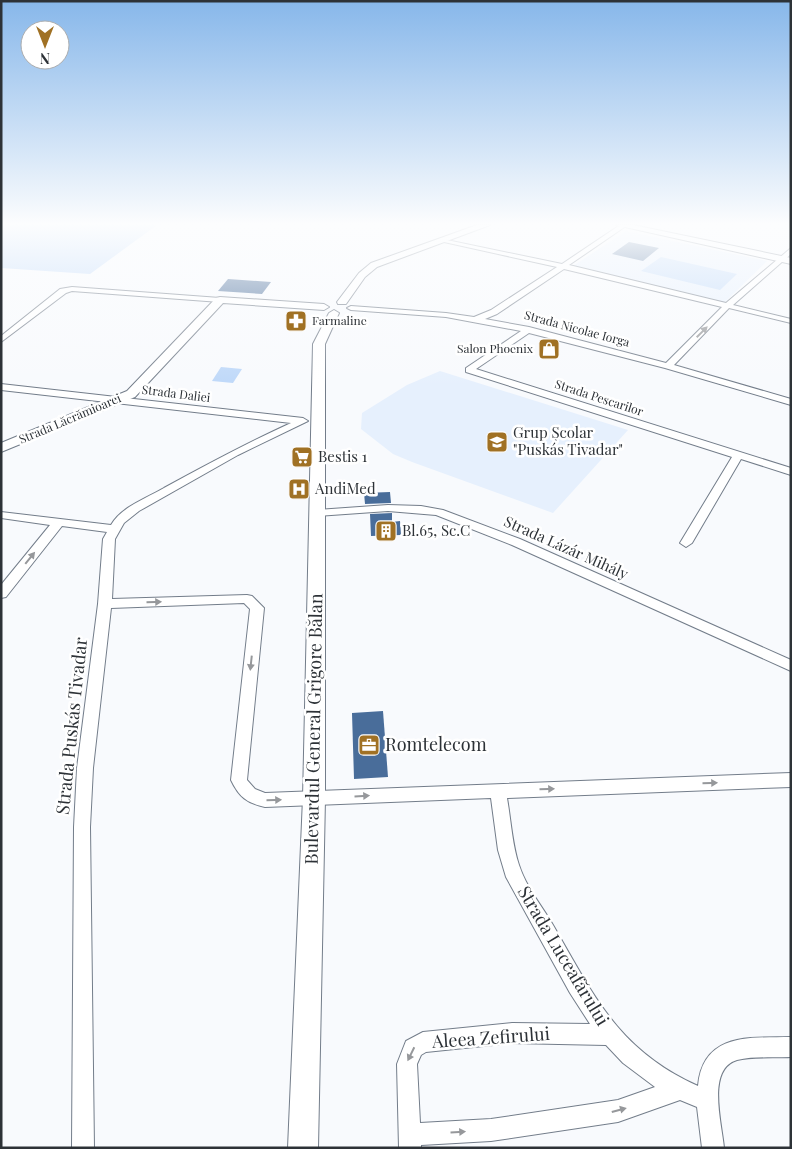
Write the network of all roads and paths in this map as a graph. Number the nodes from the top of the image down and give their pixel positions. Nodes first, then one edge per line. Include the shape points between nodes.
1 (361, 279) edge
2 (543, 279) edge
3 (614, 279) edge
4 (758, 279) edge
5 (220, 300) junction
6 (727, 306) junction
7 (338, 307) junction
8 (494, 312) junction
9 (477, 319) junction
10 (490, 321) junction
11 (791, 321) edge
12 (528, 329) junction
13 (1, 340) edge
14 (668, 366) junction
15 (1, 387) edge
16 (117, 400) junction
17 (791, 402) edge
18 (310, 421) junction
19 (1, 448) edge
20 (738, 455) junction
21 (791, 472) edge
22 (317, 513) junction
23 (1, 515) edge
24 (58, 523) junction
25 (114, 529) junction
26 (686, 543) dead end
27 (1, 594) edge
28 (106, 604) junction
29 (791, 666) edge
30 (791, 780) edge
31 (498, 791) junction
32 (314, 798) junction
33 (611, 1035) junction
34 (791, 1047) edge
35 (680, 1088) junction
36 (708, 1100) junction
37 (410, 1141) edge
38 (83, 1148) edge
39 (303, 1148) edge
40 (714, 1148) edge

1 - 7 main road, Bulevardul General Grigore Bălan
2 - 8 street
3 - 6 street
4 - 6 street
5 - 7 main road, Strada Nicolae Iorga
5 - 13 street via 72,288 63,291
5 - 16 main road, Strada Lăcrămioarei via 138,389
6 - 11 street
14 -> 6 street
7 - 9 street, Strada Nicolae Iorga
7 - 18 main road, Bulevardul General Grigore Bălan via 319,344
8 - 9 street
8 - 10 street
9 - 10 street, Strada Nicolae Iorga
10 - 12 street, Strada Nicolae Iorga
12 - 14 street, Strada Nicolae Iorga
12 - 20 street, Strada Pescarilor via 469,370
14 - 17 street, Strada Nicolae Iorga
15 - 16 street, Strada Daliei
16 - 18 street, Strada Daliei
16 - 19 main road, Strada Lăcrămioarei
18 - 22 main road, Bulevardul General Grigore Bălan
18 - 25 street, Strada Puskás Tivadar via 242,449 127,514
20 - 21 street, Strada Pescarilor
20 - 26 street
22 - 29 street, Strada Lázár Mihály via 388,508 439,512 516,542
22 - 32 main road, Bulevardul General Grigore Bălan
23 - 24 street
24 - 25 street
27 -> 24 street
25 - 28 street, Strada Puskás Tivadar via 107,550
28 -> 32 street via 247,599 257,608 239,780 244,792 252,798
28 - 38 street, Strada Puskás Tivadar via 85,768 82,827
31 -> 30 street
32 -> 31 street
31 - 33 street, Strada Luceafărului via 512,868 589,1005
32 - 39 main road, Bulevardul General Grigore Bălan
33 - 35 street, Strada Luceafărului via 648,1070
33 -> 37 street, Aleea Zefirului via 512,1033 423,1042 413,1048 407,1064
34 - 36 street via 732,1051 717,1060 708,1081
35 - 36 street, Strada Luceafărului
37 -> 35 street via 618,1111
36 - 40 street

